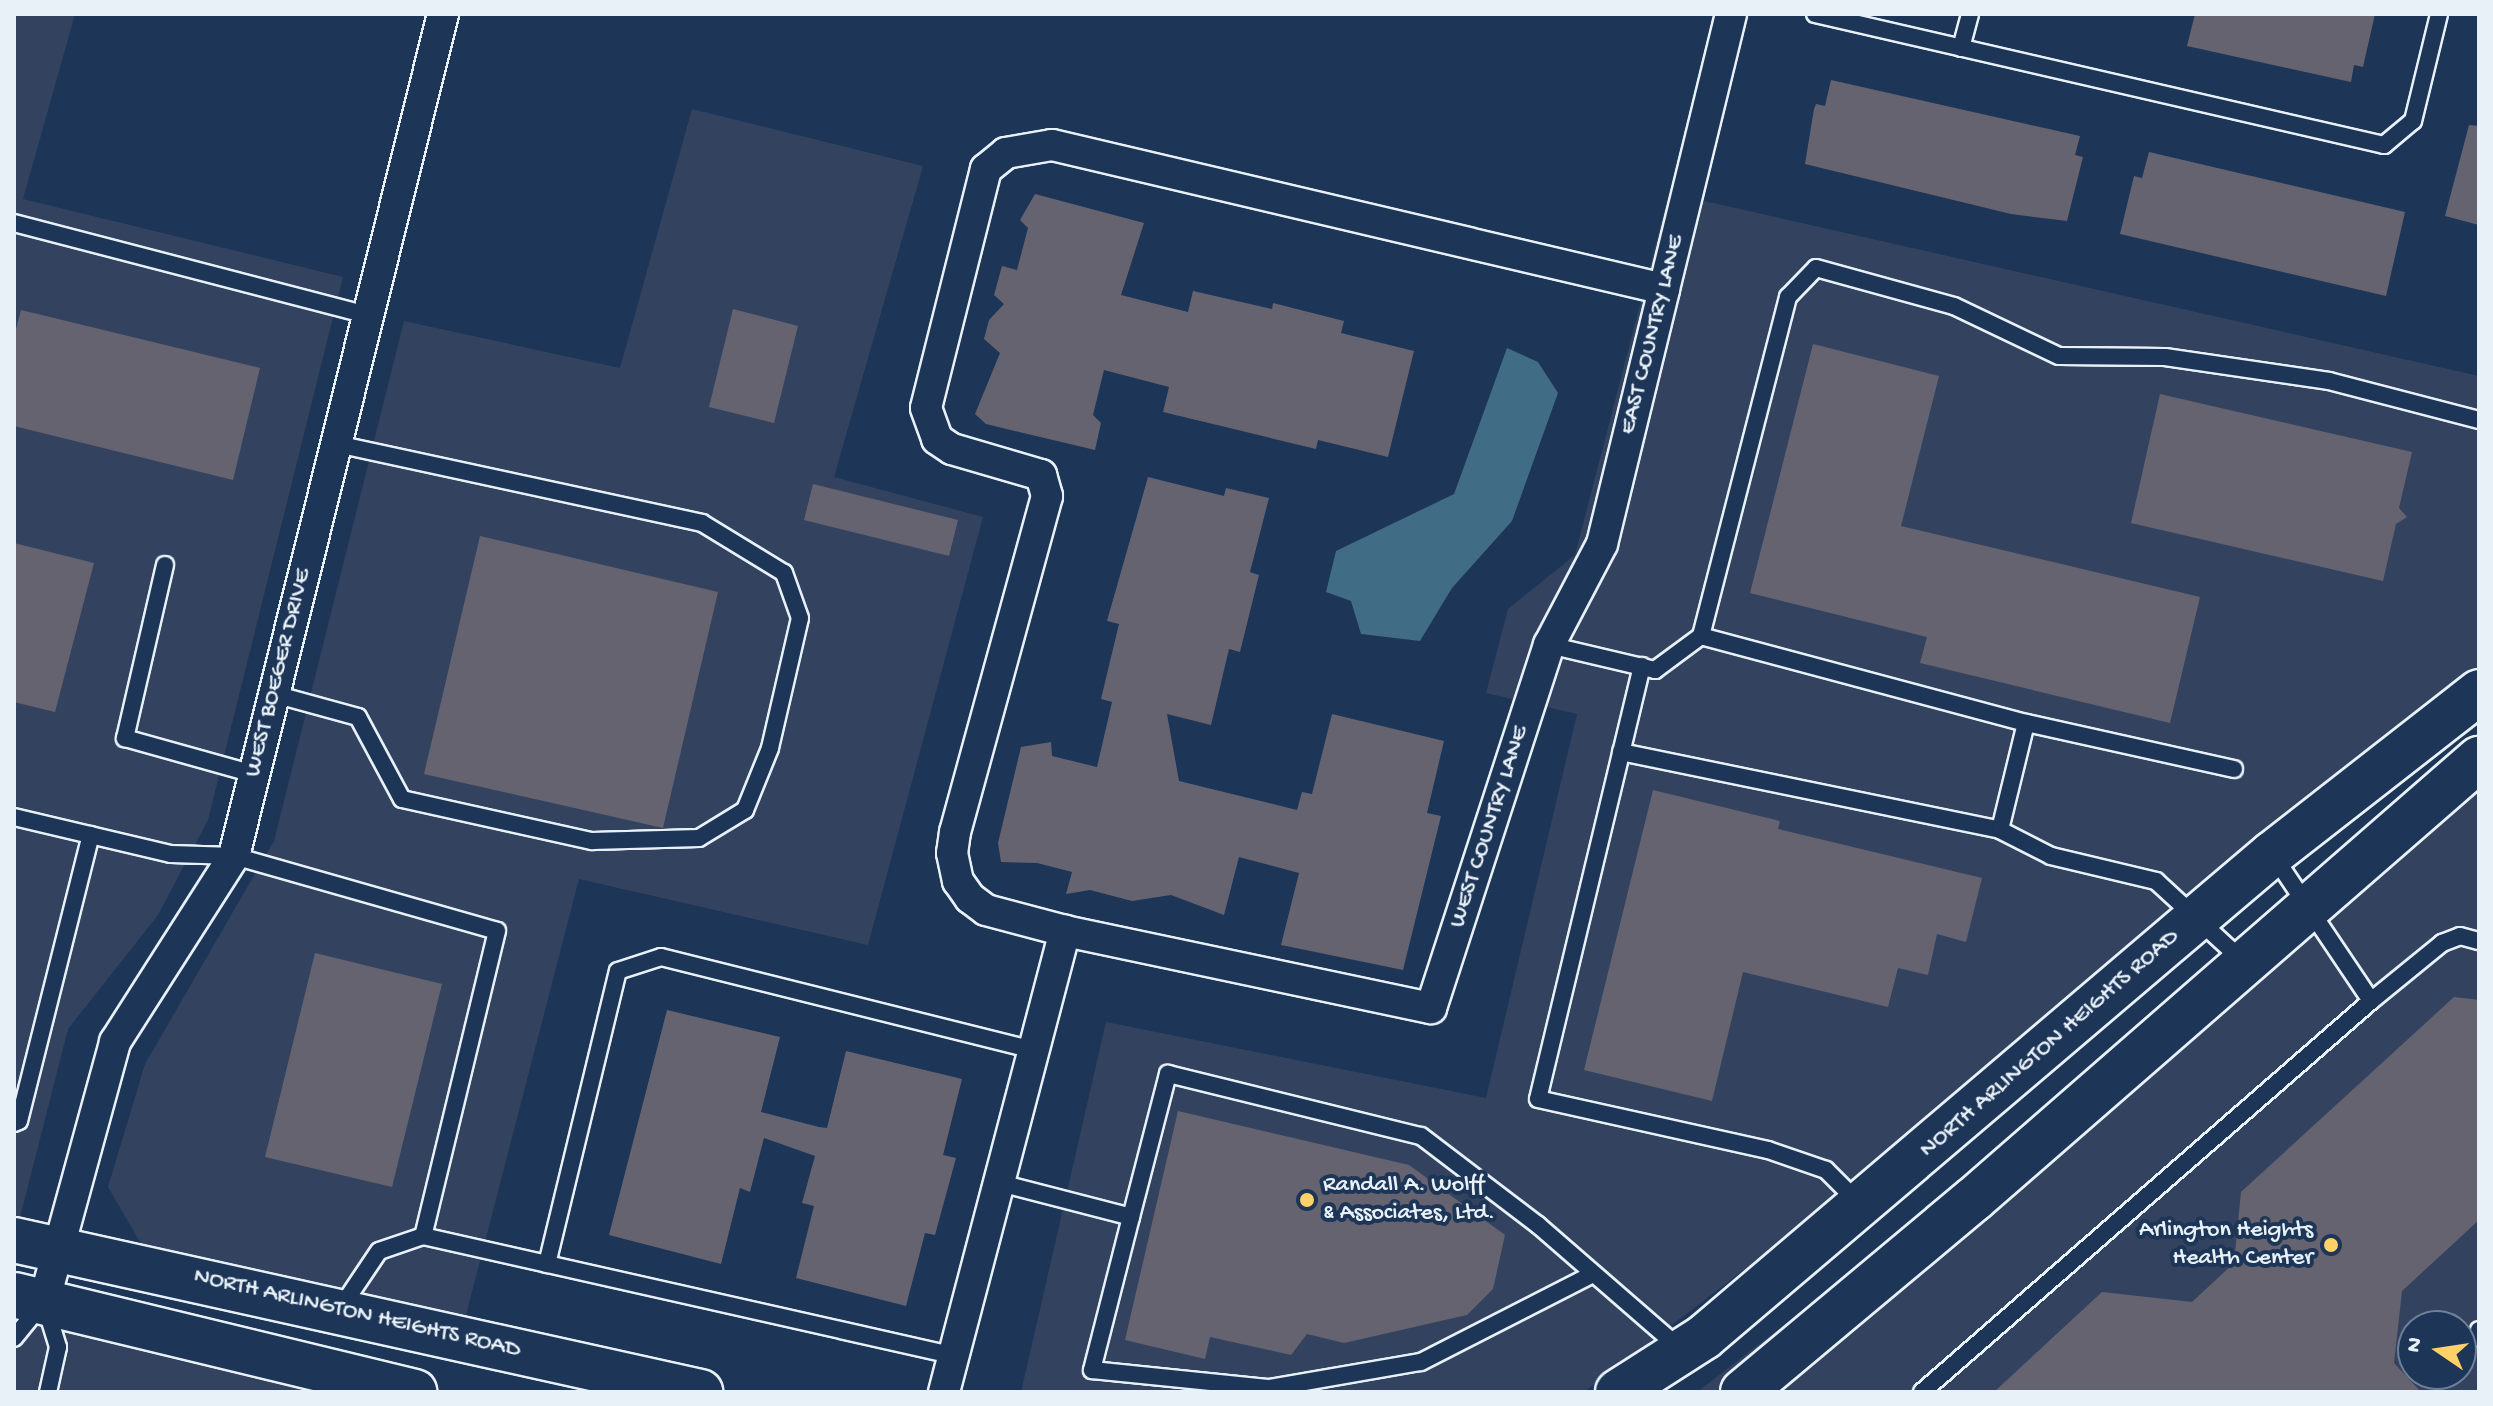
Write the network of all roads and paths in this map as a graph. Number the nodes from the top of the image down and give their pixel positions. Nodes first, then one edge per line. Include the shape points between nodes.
1 (443, 14) edge
2 (1731, 14) edge
3 (1815, 14) edge
4 (1970, 14) edge
5 (2439, 14) edge
6 (1961, 48) junction
7 (14, 223) edge
8 (1664, 289) junction
9 (368, 315) junction
10 (2479, 420) edge
11 (336, 444) junction
12 (165, 565) dead end
13 (1701, 636) junction
14 (1549, 645) junction
15 (1642, 666) junction
16 (2479, 692) edge
17 (274, 694) junction
18 (2026, 723) junction
19 (1621, 752) junction
20 (2479, 759) edge
21 (2234, 769) dead end
22 (254, 774) junction
23 (14, 817) edge
24 (2000, 830) junction
25 (91, 835) junction
26 (2272, 854) junction
27 (234, 856) junction
28 (2310, 904) junction
29 (2199, 916) junction
30 (1065, 931) junction
31 (2479, 941) edge
32 (2244, 962) junction
33 (2371, 1001) junction
34 (1035, 1050) junction
35 (14, 1123) edge
36 (1000, 1183) junction
37 (1861, 1205) junction
38 (1131, 1217) junction
39 (423, 1236) junction
40 (35, 1244) edge
41 (547, 1264) junction
42 (1591, 1275) junction
43 (29, 1298) edge
44 (339, 1310) junction
45 (2479, 1330) edge
46 (14, 1338) edge
47 (2479, 1338) edge
48 (1683, 1351) junction
49 (956, 1356) junction
50 (336, 1383) edge
51 (48, 1392) edge
52 (414, 1392) edge
53 (700, 1392) edge
54 (944, 1392) edge
55 (1618, 1392) edge
56 (1743, 1392) edge
57 (1922, 1392) edge

1 - 9 street, WEST BOEGER DRIVE
2 - 8 street, EAST COUNTRY LANE
3 - 6 lane
4 - 6 lane
5 - 6 lane via 2413,121 2384,145
7 - 9 lane
8 - 14 street, EAST COUNTRY LANE via 1602,544
8 - 30 street via 1052,145 1006,153 986,169 926,408 937,439 952,449 1041,475 1047,496 952,853 958,881 986,910
9 - 11 street, WEST BOEGER DRIVE
10 - 13 lane via 2329,381 2165,357 2059,356 1954,306 1816,268 1788,297
11 - 17 street, WEST BOEGER DRIVE
11 - 17 lane via 702,523 784,573 800,618 770,748 745,810 699,838 592,841 402,799 358,717
12 - 22 lane via 125,738
13 - 15 lane via 1655,670
13 - 18 lane
14 - 15 lane
14 - 30 street, WEST COUNTRY LANE via 1431,1008
15 - 19 lane
16 - 26 main road, NORTH ARLINGTON HEIGHTS ROAD
17 - 22 street, WEST BOEGER DRIVE
18 - 21 lane
18 - 24 lane
19 - 24 lane
19 - 37 lane via 1538,1099 1768,1150 1826,1170
20 - 28 main road
22 - 27 street, WEST BOEGER DRIVE
23 - 25 lane
24 - 29 lane via 2051,856 2156,881
25 - 27 lane via 171,854
25 - 35 lane via 19,1121
26 - 28 lane
26 - 29 main road, NORTH ARLINGTON HEIGHTS ROAD
27 - 39 lane via 497,931
27 - 40 street, WEST BOEGER DRIVE via 115,1042
28 - 32 main road
28 - 33 lane
29 - 32 lane
29 - 37 main road, NORTH ARLINGTON HEIGHTS ROAD
30 - 34 street
31 - 33 lane via 2460,936 2442,943
32 - 56 main road
33 - 57 lane
34 - 36 street
34 - 41 lane via 661,957 618,971
36 - 38 lane
36 - 49 street
37 - 48 main road, NORTH ARLINGTON HEIGHTS ROAD
38 - 42 lane via 1168,1074 1421,1136 1538,1225
38 - 42 lane via 1092,1370 1270,1388 1421,1362
39 - 41 lane
39 - 44 lane via 379,1251
40 - 43 street, WEST BOEGER DRIVE
40 - 44 main road, NORTH ARLINGTON HEIGHTS ROAD
41 - 49 lane
42 - 48 lane
43 - 46 lane
43 - 50 main road
43 - 51 lane via 58,1347
44 - 53 main road, NORTH ARLINGTON HEIGHTS ROAD
45 - 47 lane
48 - 55 main road, NORTH ARLINGTON HEIGHTS ROAD
49 - 54 street
50 - 52 main road

